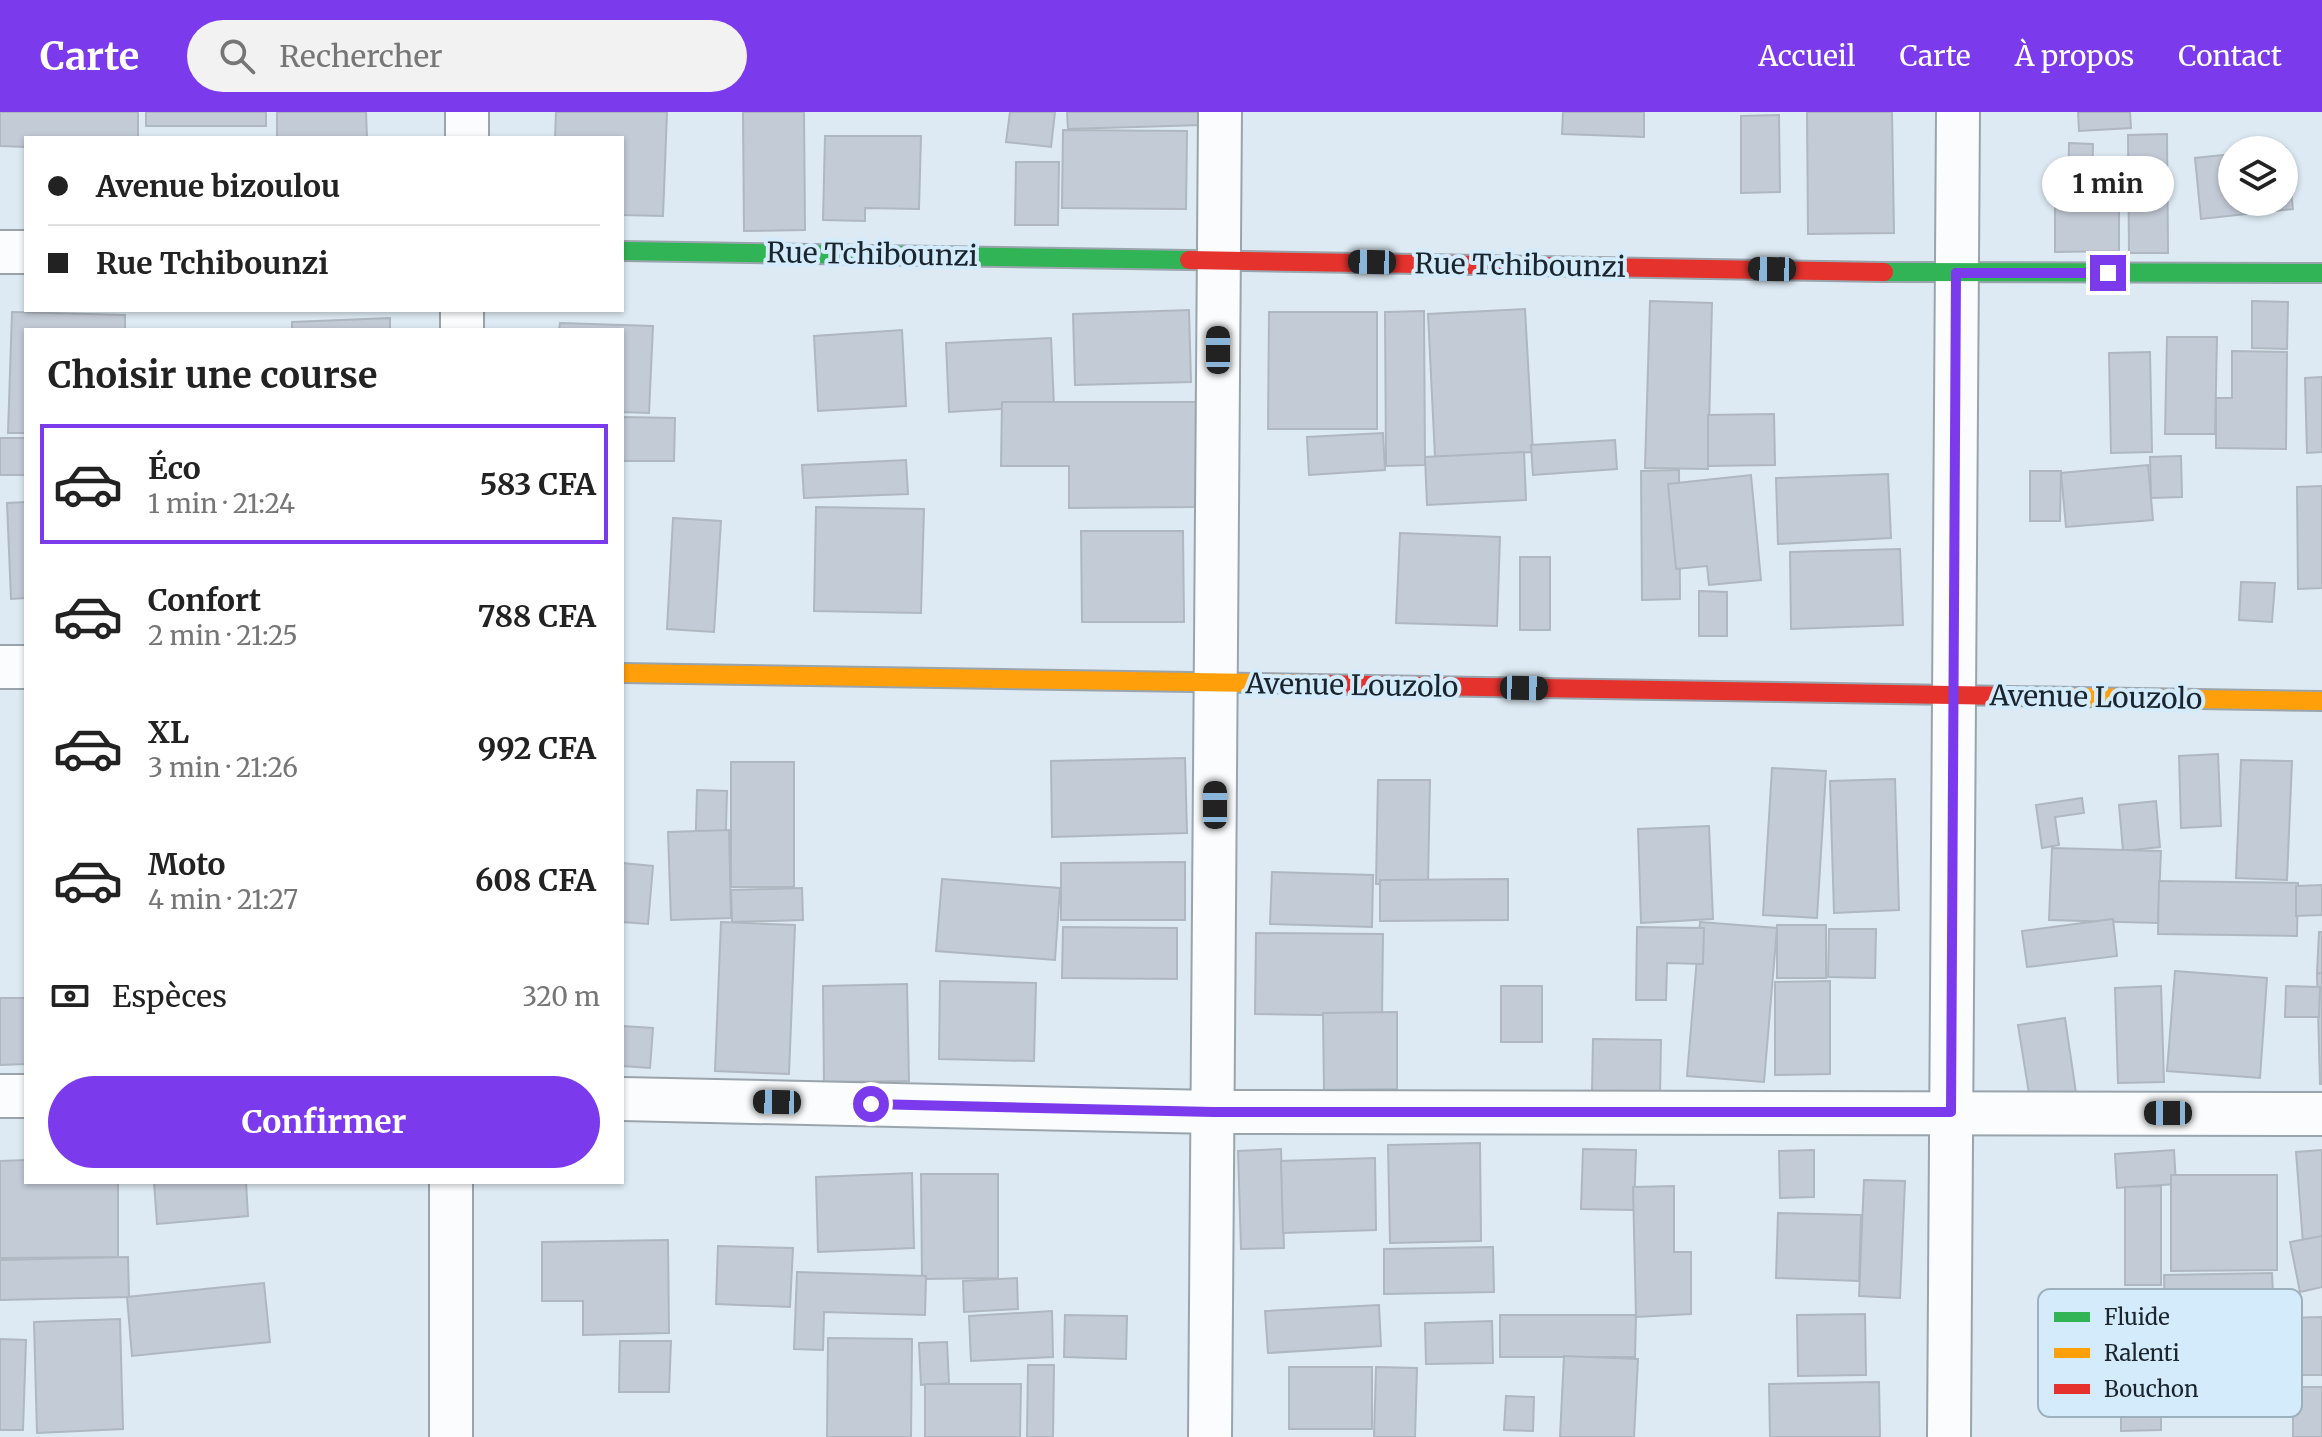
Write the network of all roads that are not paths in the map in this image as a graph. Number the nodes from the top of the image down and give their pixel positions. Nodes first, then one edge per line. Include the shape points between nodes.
1 (467, 112) edge
2 (1220, 112) edge
3 (1958, 112) edge
4 (467, 136) edge
5 (624, 251) edge
6 (0, 252) edge
7 (24, 252) edge
8 (1219, 259) junction
9 (1956, 273) junction
10 (2322, 273) edge
11 (0, 667) edge
12 (24, 667) edge
13 (624, 673) edge
14 (1216, 683) junction
15 (1954, 695) junction
16 (2322, 701) edge
17 (0, 1096) edge
18 (24, 1096) edge
19 (624, 1099) edge
20 (1213, 1112) junction
21 (1951, 1112) junction
22 (2322, 1114) edge
23 (451, 1184) edge
24 (451, 1437) edge
25 (1210, 1437) edge
26 (1949, 1437) edge

1 - 4 street
2 - 8 street
3 - 9 street
5 - 8 street, Rue Tchibounzi
6 - 7 street
8 - 9 street, Rue Tchibounzi
8 - 14 street
9 - 10 street, Rue Tchibounzi
9 - 15 street
11 - 12 street
13 - 14 street, Avenue Louzolo
14 - 15 street, Avenue Louzolo
14 - 20 street
15 - 16 street, Avenue Louzolo
15 - 21 street
17 - 18 street
19 - 20 street
20 - 21 street
20 - 25 street
21 - 22 street
21 - 26 street
23 - 24 street

